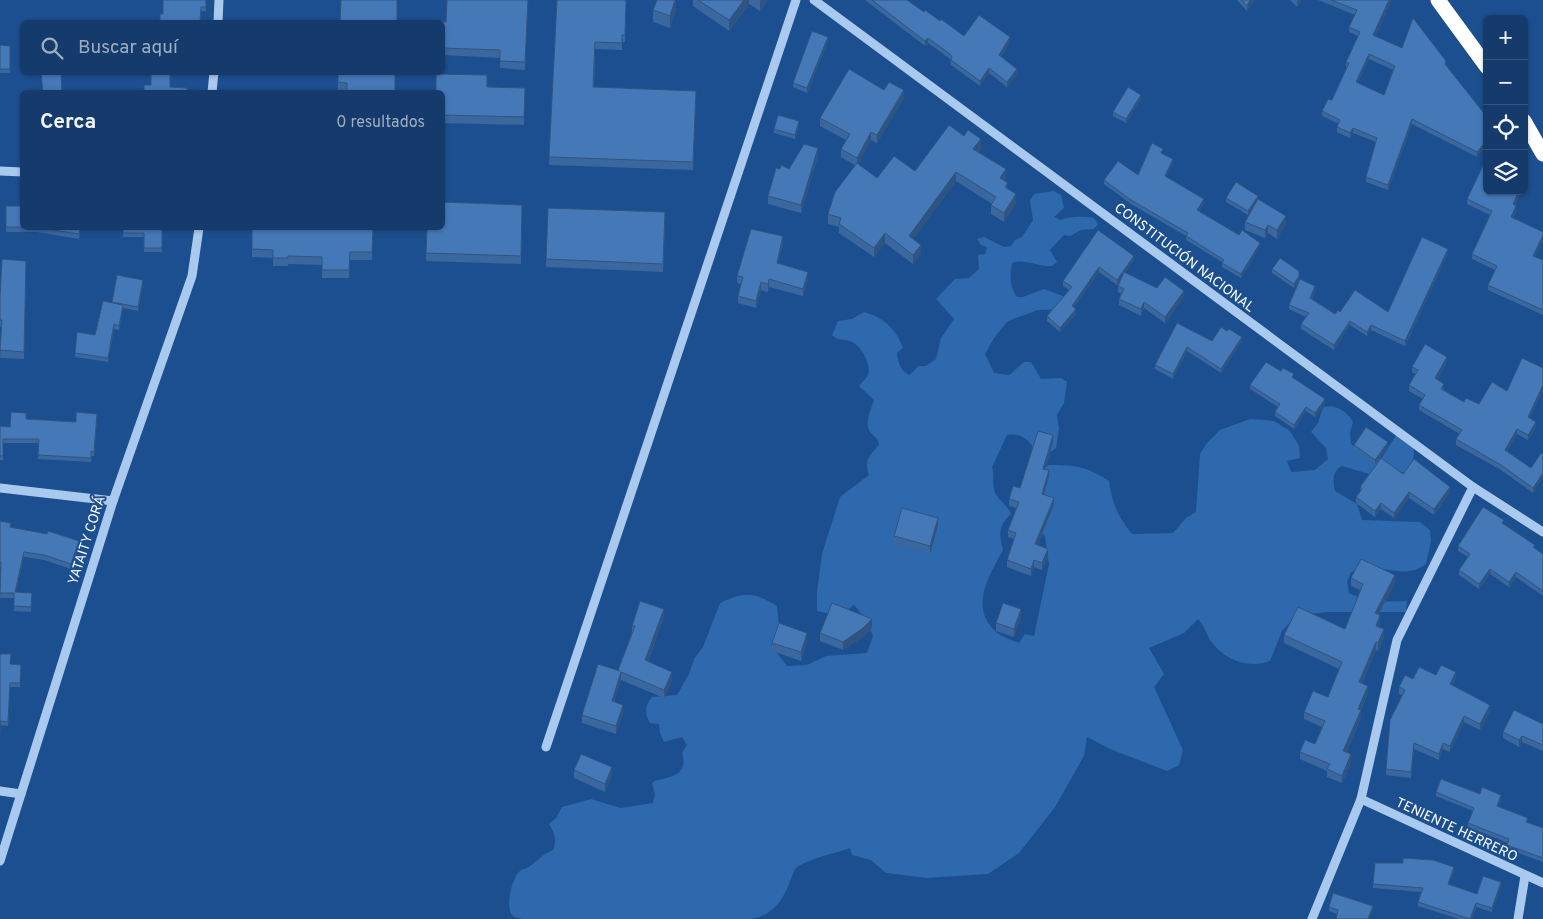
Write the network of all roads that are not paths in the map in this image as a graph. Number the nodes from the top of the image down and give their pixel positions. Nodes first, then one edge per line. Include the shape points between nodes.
1 (219, 0) edge
2 (796, 0) edge
3 (814, 0) edge
4 (1438, 0) edge
5 (218, 20) edge
6 (1483, 62) edge
7 (214, 75) edge
8 (212, 90) edge
9 (1528, 128) edge
10 (1543, 154) edge
11 (0, 171) edge
12 (20, 172) edge
13 (199, 230) edge
14 (0, 488) edge
15 (1473, 488) junction
16 (113, 501) junction
17 (1543, 532) edge
18 (546, 747) dead end
19 (0, 791) edge
20 (21, 794) junction
21 (1361, 800) junction
22 (0, 861) edge
23 (1526, 876) junction
24 (1543, 882) edge
25 (1312, 919) edge
26 (1518, 919) edge

1 - 5 street
2 - 18 street
3 - 15 street, CONSTITUCIÓN NACIONAL
4 - 6 highway
7 - 8 street
9 - 10 highway
11 - 12 street
13 - 16 street, YATAITY CORÁ via 192,276
14 - 16 street
15 - 17 street, CONSTITUCIÓN NACIONAL
15 - 21 street via 1397,640
16 - 20 street, YATAITY CORÁ
19 - 20 street
20 - 22 street, YATAITY CORÁ
21 - 23 street, TENIENTE HERRERO
21 - 25 street
23 - 24 street, TENIENTE HERRERO
23 - 26 street

